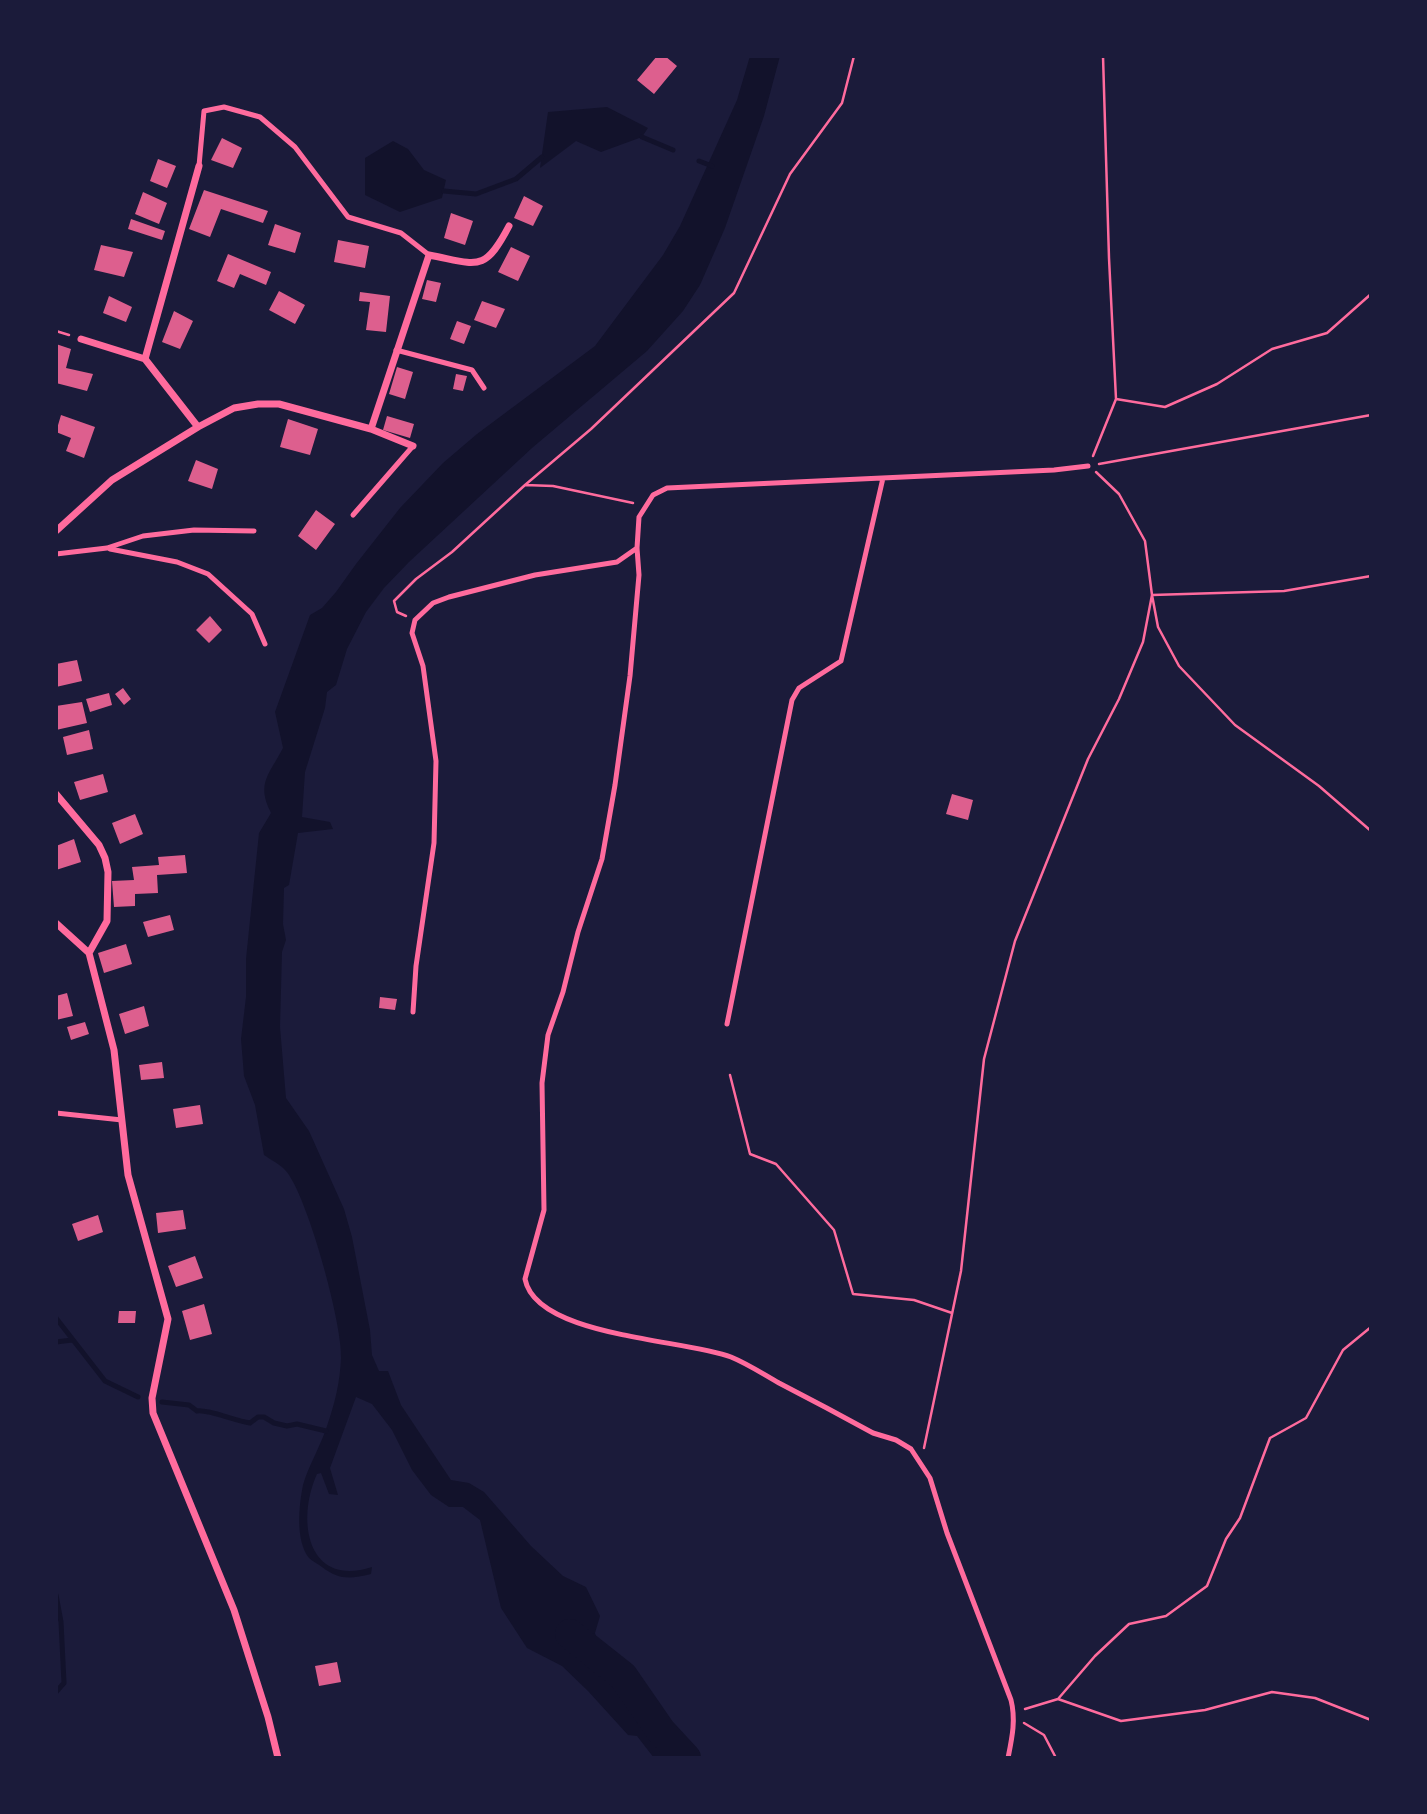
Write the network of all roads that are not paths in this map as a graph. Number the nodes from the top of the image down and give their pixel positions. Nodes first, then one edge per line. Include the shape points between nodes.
1 (199, 166) joint
2 (509, 226) dead end
3 (429, 255) junction
4 (81, 339) road end
5 (396, 350) junction
6 (145, 359) junction
7 (484, 388) dead end
8 (198, 427) junction
9 (371, 429) junction
10 (413, 446) joint
11 (1088, 466) road end
12 (883, 478) junction
13 (353, 515) dead end
14 (56, 531) edge
15 (254, 531) dead end
16 (107, 548) junction
17 (637, 548) junction
18 (56, 554) edge
19 (265, 644) dead end
20 (56, 794) edge
21 (56, 923) edge
22 (89, 953) junction
23 (413, 1012) dead end
24 (727, 1024) dead end
25 (56, 1113) edge
26 (122, 1120) junction
27 (278, 1758) edge
28 (1008, 1758) edge

1 - 3 lane via 204,111 224,107 260,117 295,147 348,217 401,233
1 - 6 street
2 - 3 street via 494,254 475,264
3 - 5 street
4 - 6 street
5 - 7 lane via 472,370
5 - 9 street
6 - 8 street
8 - 9 street via 234,408 279,404
8 - 14 street via 112,480
9 - 10 street
10 - 13 lane
11 - 12 lane
12 - 17 lane via 667,488 644,506
12 - 24 lane via 841,661 799,688 792,700
15 - 16 lane via 194,530 143,536
16 - 18 lane
16 - 19 lane via 177,562 208,574 252,614
17 - 23 lane via 617,562 535,575 449,597 433,603 415,620 412,633 423,666 436,761 434,843
17 - 28 lane via 630,676 603,859 548,1035 542,1083 544,1210 526,1285 537,1303 551,1312 637,1338 732,1357 911,1449 930,1478 1014,1713
20 - 22 street via 106,858 107,920
21 - 22 street
22 - 26 street via 114,1050
25 - 26 lane
26 - 27 street via 128,1175 168,1319 153,1413 234,1611

